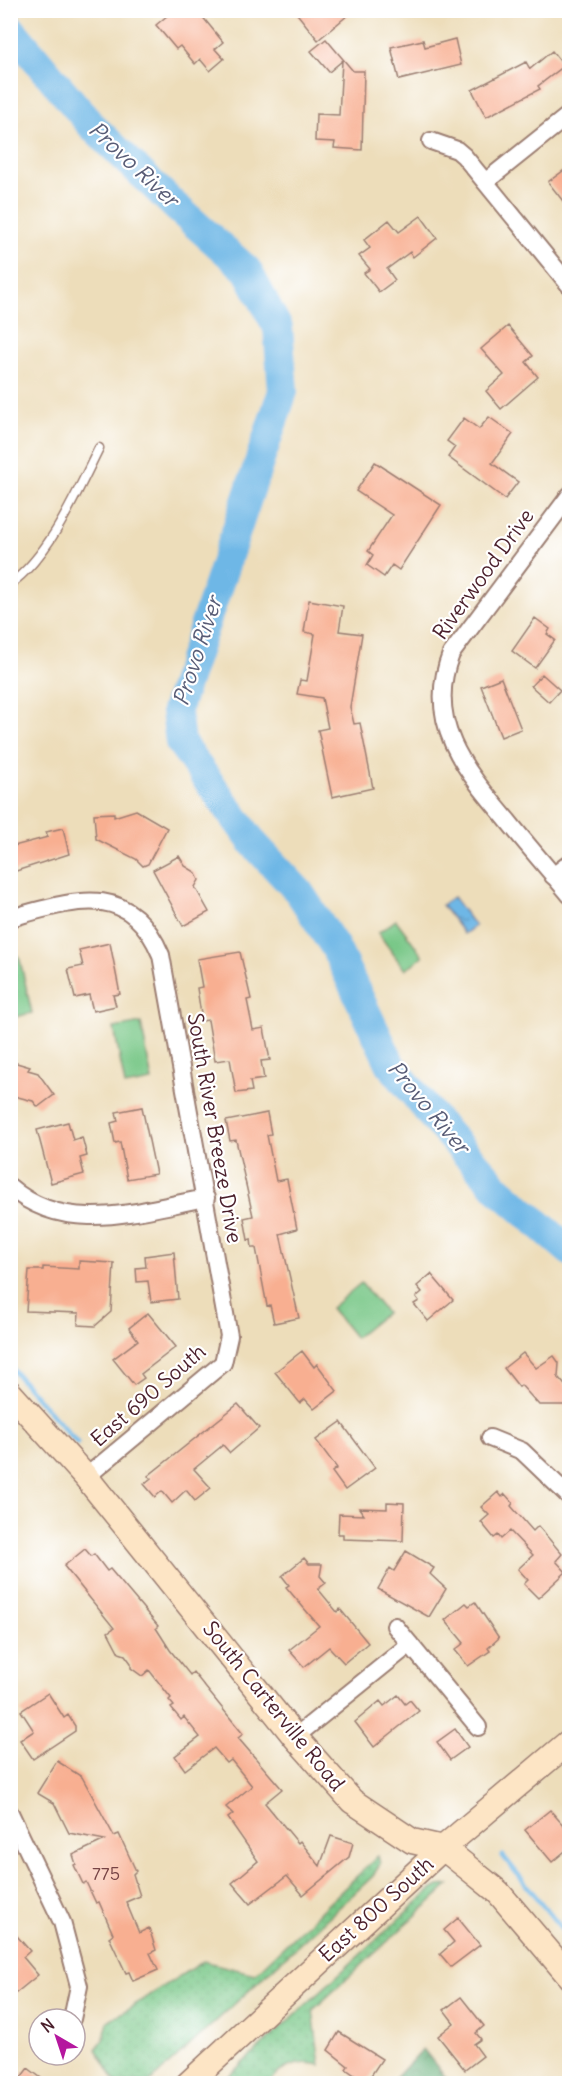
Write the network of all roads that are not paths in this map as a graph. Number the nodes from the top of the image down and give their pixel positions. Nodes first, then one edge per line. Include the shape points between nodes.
1 (570, 114) edge
2 (431, 141) dead end
3 (485, 182) junction
4 (570, 286) edge
5 (99, 448) dead end
6 (570, 495) edge
7 (10, 584) edge
8 (570, 863) edge
9 (554, 876) junction
10 (570, 895) edge
11 (10, 918) edge
12 (10, 1187) edge
13 (206, 1198) junction
14 (229, 1341) joint
15 (10, 1393) edge
16 (490, 1437) dead end
17 (86, 1477) junction
18 (570, 1497) edge
19 (395, 1626) dead end
20 (410, 1644) junction
21 (478, 1727) dead end
22 (295, 1737) junction
23 (570, 1741) edge
24 (10, 1813) edge
25 (444, 1848) junction
26 (570, 1977) edge
27 (75, 2007) edge
28 (188, 2084) edge

1 - 3 street
2 - 3 street via 457,150
3 - 4 street
5 - 7 lane via 74,498 38,555
6 - 9 street, Riverwood Drive via 459,642 442,683 445,724 460,759
8 - 9 street
9 - 10 street, Riverwood Drive
11 - 13 street, South River Breeze Drive via 75,901 95,900 126,910 145,926 161,955
12 - 13 street via 40,1207 76,1217 98,1218
13 - 14 street, South River Breeze Drive
14 - 17 street, East 690 South via 223,1363
15 - 17 street, South Carterville Road
16 - 18 street via 522,1451
17 - 22 street, South Carterville Road
19 - 20 street
20 - 21 street
20 - 22 street
22 - 25 street, South Carterville Road via 364,1811 412,1841
23 - 25 street, East 800 South
24 - 27 street via 62,1922 79,1986
25 - 26 street, South Carterville Road via 498,1892
25 - 28 street, East 800 South

